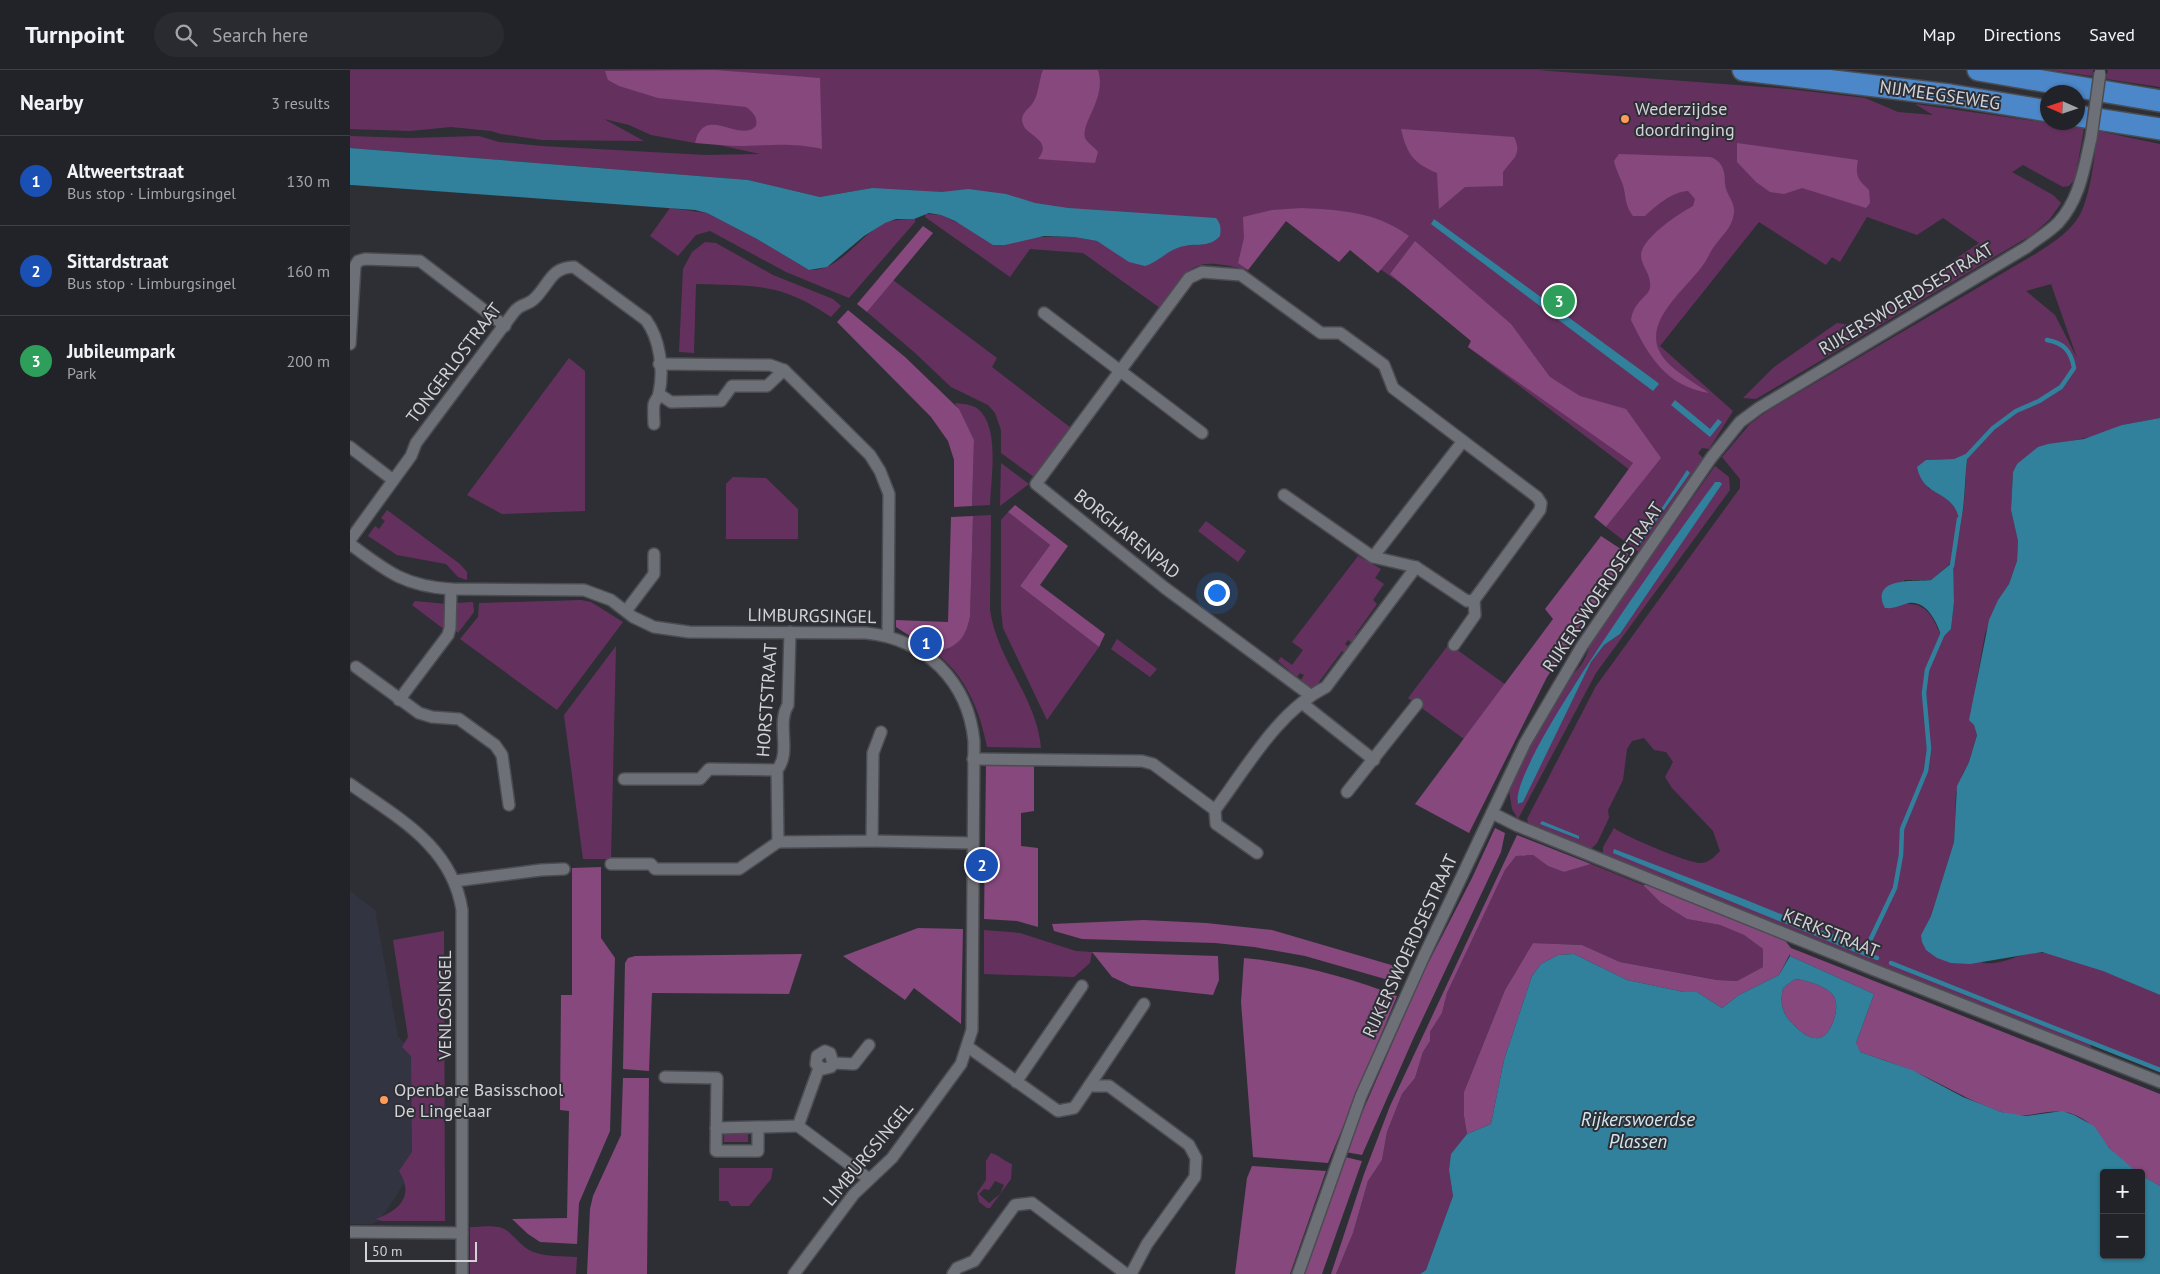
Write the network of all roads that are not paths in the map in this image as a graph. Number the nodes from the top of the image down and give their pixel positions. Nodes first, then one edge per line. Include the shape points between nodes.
1 (1743, 70) edge
2 (1978, 70) edge
3 (2100, 72) edge
4 (2160, 101) edge
5 (2040, 110) edge
6 (2085, 117) edge
7 (2160, 128) edge
8 (1044, 313) dead end
9 (504, 326) junction
10 (350, 344) edge
11 (659, 364) junction
12 (784, 370) junction
13 (1120, 370) junction
14 (659, 394) junction
15 (654, 424) dead end
16 (1202, 433) dead end
17 (1462, 441) junction
18 (350, 448) edge
19 (393, 480) junction
20 (1284, 495) dead end
21 (350, 542) edge
22 (654, 554) dead end
23 (1373, 557) junction
24 (1416, 567) junction
25 (451, 589) junction
26 (1474, 600) junction
27 (626, 611) junction
28 (790, 632) junction
29 (888, 635) junction
30 (1454, 645) dead end
31 (356, 667) dead end
32 (1306, 699) junction
33 (400, 700) junction
34 (1417, 704) dead end
35 (881, 732) dead end
36 (973, 760) junction
37 (1374, 760) junction
38 (777, 770) junction
39 (624, 779) dead end
40 (350, 784) edge
41 (1347, 792) dead end
42 (509, 805) dead end
43 (1215, 810) junction
44 (1492, 813) junction
45 (872, 841) junction
46 (778, 842) junction
47 (973, 843) junction
48 (1258, 853) dead end
49 (611, 864) dead end
50 (564, 869) dead end
51 (455, 882) junction
52 (1082, 986) dead end
53 (1144, 1004) dead end
54 (869, 1045) dead end
55 (968, 1047) junction
56 (665, 1077) dead end
57 (1016, 1082) junction
58 (2160, 1082) edge
59 (1090, 1086) junction
60 (798, 1126) junction
61 (716, 1128) junction
62 (758, 1128) junction
63 (869, 1179) junction
64 (350, 1232) edge
65 (462, 1233) junction
66 (462, 1274) edge
67 (794, 1274) edge
68 (953, 1274) edge
69 (1126, 1274) edge
70 (1131, 1274) edge
71 (1298, 1274) edge

1 - 5 highway, NIJMEEGSEWEG via 1950,95
2 - 4 highway, NIJMEEGSEWEG
3 - 44 street, RIJKERSWOERDSESTRAAT, bridge via 2081,184 2058,224 2027,247 1758,408 1740,422 1711,458 1582,646 1551,696
6 - 7 highway
8 - 13 street
9 - 10 street via 420,261 365,259 358,260 355,266
9 - 11 street, TONGERLOSTRAAT via 520,304 532,301 556,271 574,267 646,320 657,341
9 - 19 street, TONGERLOSTRAAT via 416,443 411,456
11 - 12 street via 770,365
11 - 14 street, TONGERLOSTRAAT
12 - 14 street via 767,386 732,386 721,401 671,402
12 - 29 street via 870,455 883,478 889,494
13 - 16 street
13 - 17 street via 1189,278 1202,272 1241,275 1321,333 1340,333 1384,365 1393,388
13 - 32 street, BORGHARENPAD via 1036,484
14 - 15 street, TONGERLOSTRAAT via 654,404
17 - 23 street
17 - 26 street via 1538,497 1541,503 1540,510
18 - 19 street
19 - 21 street, TONGERLOSTRAAT
20 - 23 street
21 - 25 street, LIMBURGSINGEL via 387,572 408,582
22 - 27 street via 654,574
23 - 24 street
24 - 26 street via 1467,602
24 - 32 street via 1326,687
25 - 27 street, LIMBURGSINGEL via 584,590 611,600
25 - 33 street via 447,636
26 - 30 street via 1475,615
27 - 28 street, LIMBURGSINGEL via 654,627 684,631
28 - 29 street, LIMBURGSINGEL
28 - 38 street, HORSTSTRAAT via 788,705 783,713 783,763
29 - 36 street, LIMBURGSINGEL via 915,647 946,672 959,690 972,723
31 - 33 street
32 - 37 street
32 - 43 street via 1264,744
33 - 42 street via 426,715 459,719 495,744 502,755
34 - 37 street
35 - 45 street via 873,753
36 - 43 street via 1142,761 1152,764
36 - 47 street, LIMBURGSINGEL
37 - 41 street
38 - 39 street, HORSTSTRAAT via 709,769 700,779
38 - 46 street, HORSTSTRAAT
40 - 51 street, VENLOSINGEL via 418,831
43 - 48 street via 1216,824
44 - 58 street, KERKSTRAAT via 1877,971
44 - 71 street, RIJKERSWOERDSESTRAAT via 1361,1096
45 - 46 street
45 - 47 street
46 - 49 street via 739,868 655,869 651,864
47 - 55 street, LIMBURGSINGEL via 972,1030
50 - 51 street
51 - 65 street, VENLOSINGEL via 462,910
52 - 57 street
53 - 59 street
54 - 60 street via 854,1064 833,1063 827,1069 819,1068
55 - 57 street
55 - 63 street, LIMBURGSINGEL via 962,1064 892,1158
56 - 61 street via 717,1078
57 - 59 street via 1058,1111 1074,1108
59 - 70 street via 1109,1086 1189,1145 1196,1158 1195,1177 1146,1244
60 - 62 street
60 - 63 street
61 - 62 street
61 - 62 street via 716,1151 750,1151 758,1151
63 - 67 street, LIMBURGSINGEL
64 - 65 street
65 - 66 street, VENLOSINGEL
68 - 69 street via 957,1268 978,1257 1015,1205 1032,1204

